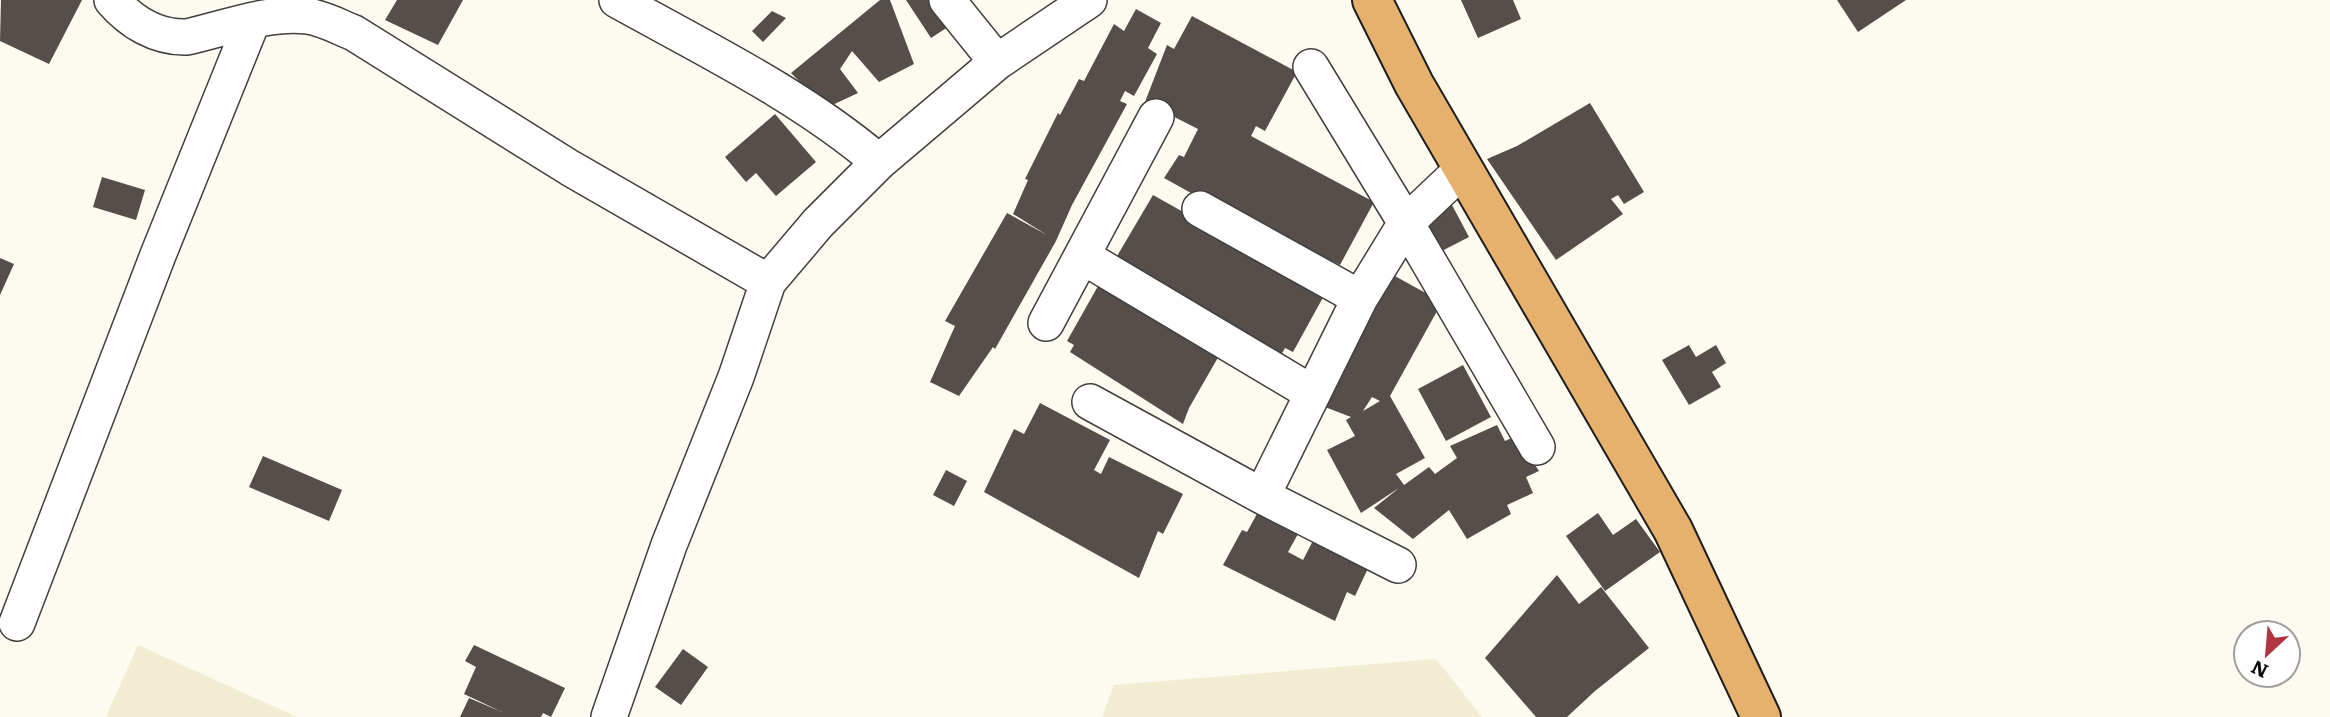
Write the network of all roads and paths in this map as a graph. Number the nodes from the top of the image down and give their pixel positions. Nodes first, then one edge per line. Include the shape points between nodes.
1 (112, 0) edge
2 (617, 0) edge
3 (947, 0) edge
4 (1089, 0) edge
5 (1373, 0) edge
6 (252, 22) junction
7 (997, 62) junction
8 (1311, 67) dead end
9 (1156, 117) dead end
10 (879, 162) junction
11 (1464, 168) junction
12 (1200, 209) dead end
13 (1406, 223) junction
14 (1082, 256) junction
15 (768, 282) junction
16 (1360, 298) junction
17 (1046, 323) dead end
18 (1312, 393) junction
19 (1090, 402) dead end
20 (1537, 447) dead end
21 (1262, 496) junction
22 (1398, 565) dead end
23 (16, 623) dead end
24 (609, 717) edge
25 (1761, 717) edge

1 - 6 street via 125,15 148,29 177,38
2 - 10 street via 790,96
3 - 7 street
4 - 7 street
5 - 11 highway
6 - 15 street via 310,16 354,33 570,168
6 - 23 street
7 - 10 street
8 - 13 street
9 - 14 street
10 - 15 street
11 - 13 street
11 - 25 highway via 1674,530
12 - 16 street
13 - 16 street
13 - 20 street
14 - 17 street
14 - 18 street
15 - 24 street
16 - 18 street
18 - 21 street
19 - 21 street
21 - 22 street

